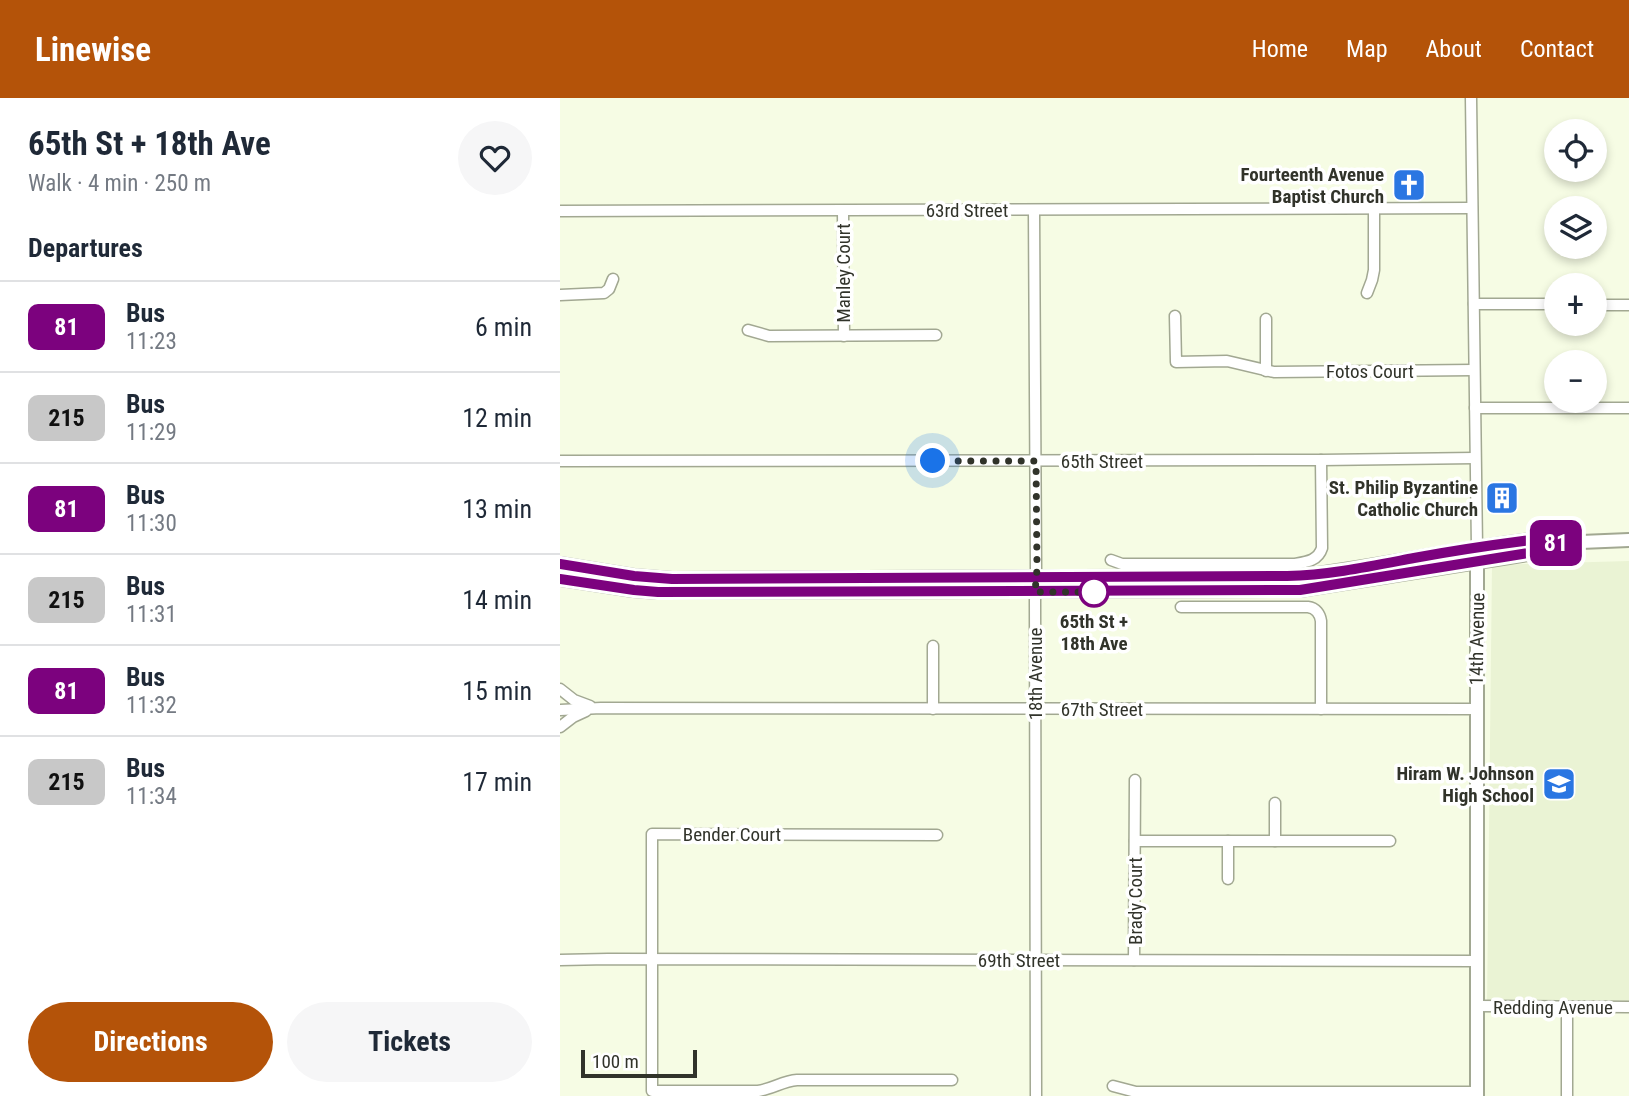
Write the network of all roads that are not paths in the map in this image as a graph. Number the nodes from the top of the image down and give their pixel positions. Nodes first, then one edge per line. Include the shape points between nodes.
1 (1471, 98) edge
2 (1472, 208) junction
3 (1374, 209) junction
4 (1034, 210) junction
5 (560, 211) edge
6 (843, 211) junction
7 (613, 279) dead end
8 (1367, 293) dead end
9 (560, 295) edge
10 (1474, 304) junction
11 (1544, 304) edge
12 (1607, 305) edge
13 (1629, 305) edge
14 (1175, 316) dead end
15 (1266, 319) dead end
16 (748, 330) dead end
17 (936, 335) dead end
18 (844, 336) junction
19 (1475, 370) junction
20 (1266, 371) junction
21 (1475, 408) junction
22 (1629, 408) edge
23 (1475, 458) junction
24 (1321, 460) junction
25 (560, 461) edge
26 (1036, 461) junction
27 (1629, 540) edge
28 (1557, 543) junction
29 (1477, 548) junction
30 (1111, 560) dead end
31 (1478, 562) junction
32 (560, 564) edge
33 (1036, 578) junction
34 (560, 579) edge
35 (1035, 592) junction
36 (1181, 607) dead end
37 (933, 646) dead end
38 (560, 689) edge
39 (601, 708) junction
40 (933, 709) junction
41 (1035, 709) junction
42 (1321, 709) junction
43 (1477, 709) junction
44 (560, 710) edge
45 (560, 727) edge
46 (1135, 780) dead end
47 (1275, 803) dead end
48 (937, 835) dead end
49 (1135, 841) junction
50 (1228, 841) junction
51 (1275, 841) junction
52 (1390, 841) dead end
53 (1228, 879) dead end
54 (652, 959) junction
55 (560, 960) edge
56 (1035, 960) junction
57 (1134, 961) junction
58 (1477, 961) junction
59 (1477, 1006) junction
60 (1567, 1007) junction
61 (1629, 1007) edge
62 (952, 1080) dead end
63 (1113, 1086) dead end
64 (1477, 1094) edge
65 (1035, 1096) edge
66 (1567, 1096) edge

1 - 2 street, 14th Avenue
2 - 3 street, 63rd Street
2 - 10 street, 14th Avenue
3 - 4 street, 63rd Street
3 - 8 street via 1374,270
4 - 6 street, 63rd Street
4 - 26 street, 18th Avenue
5 - 6 street, 63rd Street
6 - 18 street, Manley Court
7 - 9 street via 604,293
10 - 11 street
10 - 19 street, 14th Avenue
12 - 13 street
14 - 20 street, Fotos Court via 1176,362 1227,361
15 - 20 street
16 - 18 street, Manley Court via 769,336
17 - 18 street, Manley Court
19 - 20 street, Fotos Court
19 - 21 street, 14th Avenue
21 - 22 street
21 - 23 street, 14th Avenue
23 - 24 street, 65th Street
23 - 29 street, 14th Avenue
24 - 26 street, 65th Street
24 - 30 street via 1322,548 1315,559 1294,564 1122,564
25 - 26 street, 65th Street
26 - 33 street, 18th Avenue
27 - 28 main road
28 - 29 main road via 1540,539
28 - 31 main road via 1541,551
29 - 31 main road, 14th Avenue
29 - 33 main road via 1302,576
31 - 35 main road via 1300,590
31 - 43 main road, 14th Avenue
32 - 33 main road via 672,579
33 - 35 street, 18th Avenue
34 - 35 main road via 658,592
35 - 41 street, 18th Avenue
36 - 42 street via 1316,610 1321,621
37 - 40 street
38 - 39 street, 67th Street via 574,700
39 - 40 street, 67th Street
39 - 44 street, 67th Street
39 - 45 street, 67th Street via 583,712
40 - 41 street, 67th Street
41 - 42 street, 67th Street
41 - 56 street, 18th Avenue
42 - 43 street, 67th Street
43 - 58 main road, 14th Avenue
46 - 49 street, Brady Court
47 - 51 street
48 - 54 street, Bender Court via 652,834
49 - 50 street, Brady Court
49 - 57 street, Brady Court
50 - 51 street, Brady Court
50 - 53 street
51 - 52 street, Brady Court
54 - 55 street, 69th Street
54 - 56 street, 69th Street
54 - 62 street via 652,1091 758,1091 797,1080
56 - 57 street, 69th Street
56 - 65 street, 18th Avenue
57 - 58 street, 69th Street
58 - 59 main road, 14th Avenue
59 - 60 street, Redding Avenue
59 - 64 main road, 14th Avenue
60 - 61 street, Redding Avenue
60 - 66 street
63 - 64 street via 1136,1092

